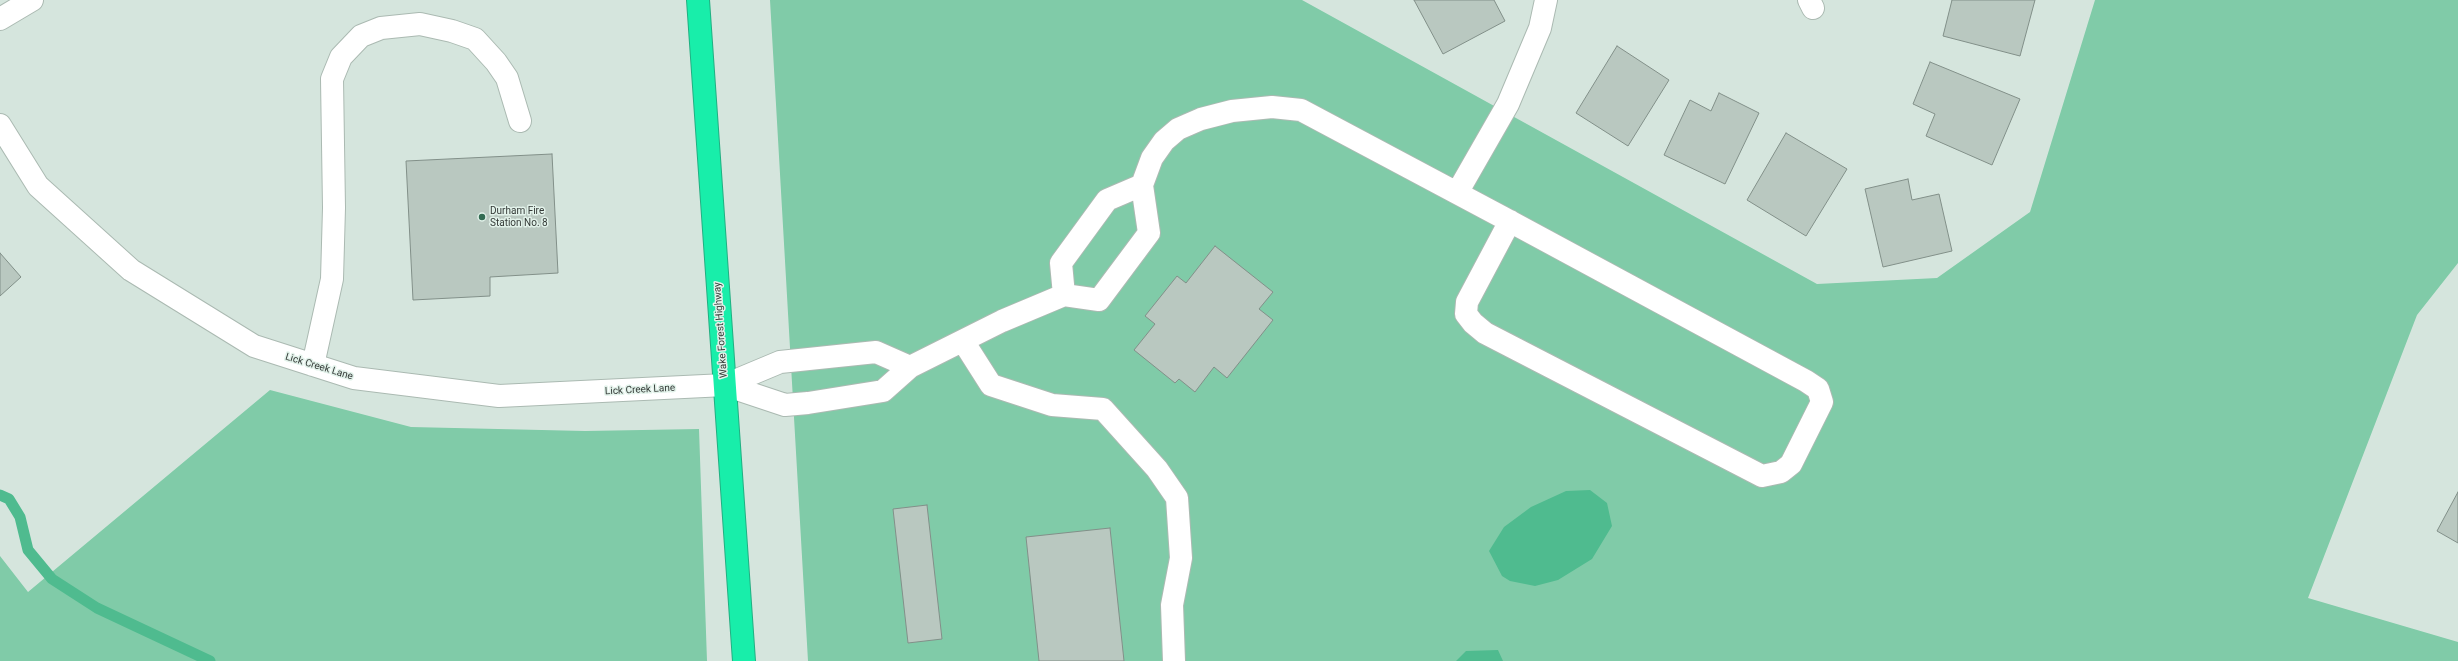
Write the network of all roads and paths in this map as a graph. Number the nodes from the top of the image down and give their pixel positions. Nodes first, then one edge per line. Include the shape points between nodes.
1 (32, 0) edge
2 (698, 0) edge
3 (1546, 0) edge
4 (0, 19) edge
5 (520, 121) dead end
6 (0, 125) edge
7 (1142, 185) junction
8 (1457, 193) junction
9 (1510, 221) junction
10 (1064, 295) junction
11 (963, 341) junction
12 (313, 365) junction
13 (910, 367) junction
14 (725, 385) junction
15 (744, 661) edge
16 (1174, 661) edge

1 - 4 street
2 - 14 highway, Wake Forest Highway
3 - 8 street via 1540,28 1508,104
5 - 12 street via 507,78 496,62 475,39 452,30 420,24 381,28 361,36 341,57 332,79 332,279
6 - 12 street, Lick Creek Lane via 38,186 131,270 254,346
7 - 8 street via 1152,158 1164,141 1178,129 1201,119 1232,111 1272,107 1301,110
7 - 10 street via 1107,200 1060,262
7 - 10 street via 1149,233 1099,300
8 - 9 street
9 - 9 street via 1818,389 1822,402 1791,464 1781,472 1762,476 1485,333 1473,323 1466,314 1467,302
10 - 11 street via 1002,321
11 - 13 street
11 - 16 street via 990,385 1052,405 1103,409 1165,480 1176,498 1181,558 1172,605
12 - 14 street, Lick Creek Lane via 354,378 499,396
13 - 14 street via 876,352 806,358 780,362
13 - 14 street via 883,391 808,404 785,404
14 - 15 highway, Wake Forest Highway

